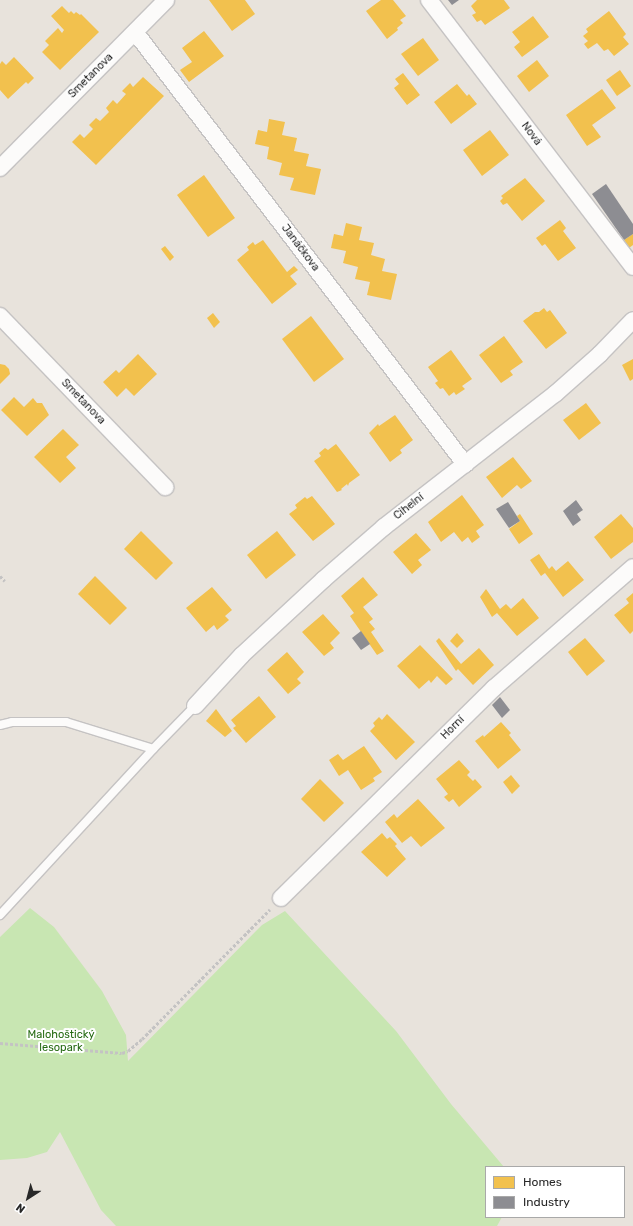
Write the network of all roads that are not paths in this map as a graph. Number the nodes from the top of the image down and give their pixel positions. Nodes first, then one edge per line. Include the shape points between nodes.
1 (166, 0) edge
2 (429, 0) edge
3 (135, 32) junction
4 (0, 168) edge
5 (633, 267) edge
6 (0, 316) edge
7 (633, 320) edge
8 (465, 464) junction
9 (165, 487) dead end
10 (633, 567) edge
11 (195, 706) joint
12 (0, 720) edge
13 (12, 722) junction
14 (0, 725) edge
15 (153, 749) junction
16 (281, 898) dead end
17 (0, 915) edge

1 - 3 street, Smetanova
2 - 5 street, Nová
3 - 4 street, Smetanova
3 - 8 street, Janáčkova
6 - 9 street, Smetanova
7 - 8 street, Cihelní via 565,385
8 - 11 street, Cihelní via 384,527 296,604 242,655
10 - 16 street, Horní via 494,688
11 - 15 lane
12 - 13 lane
13 - 14 lane
13 - 15 lane via 66,722
15 - 17 lane

